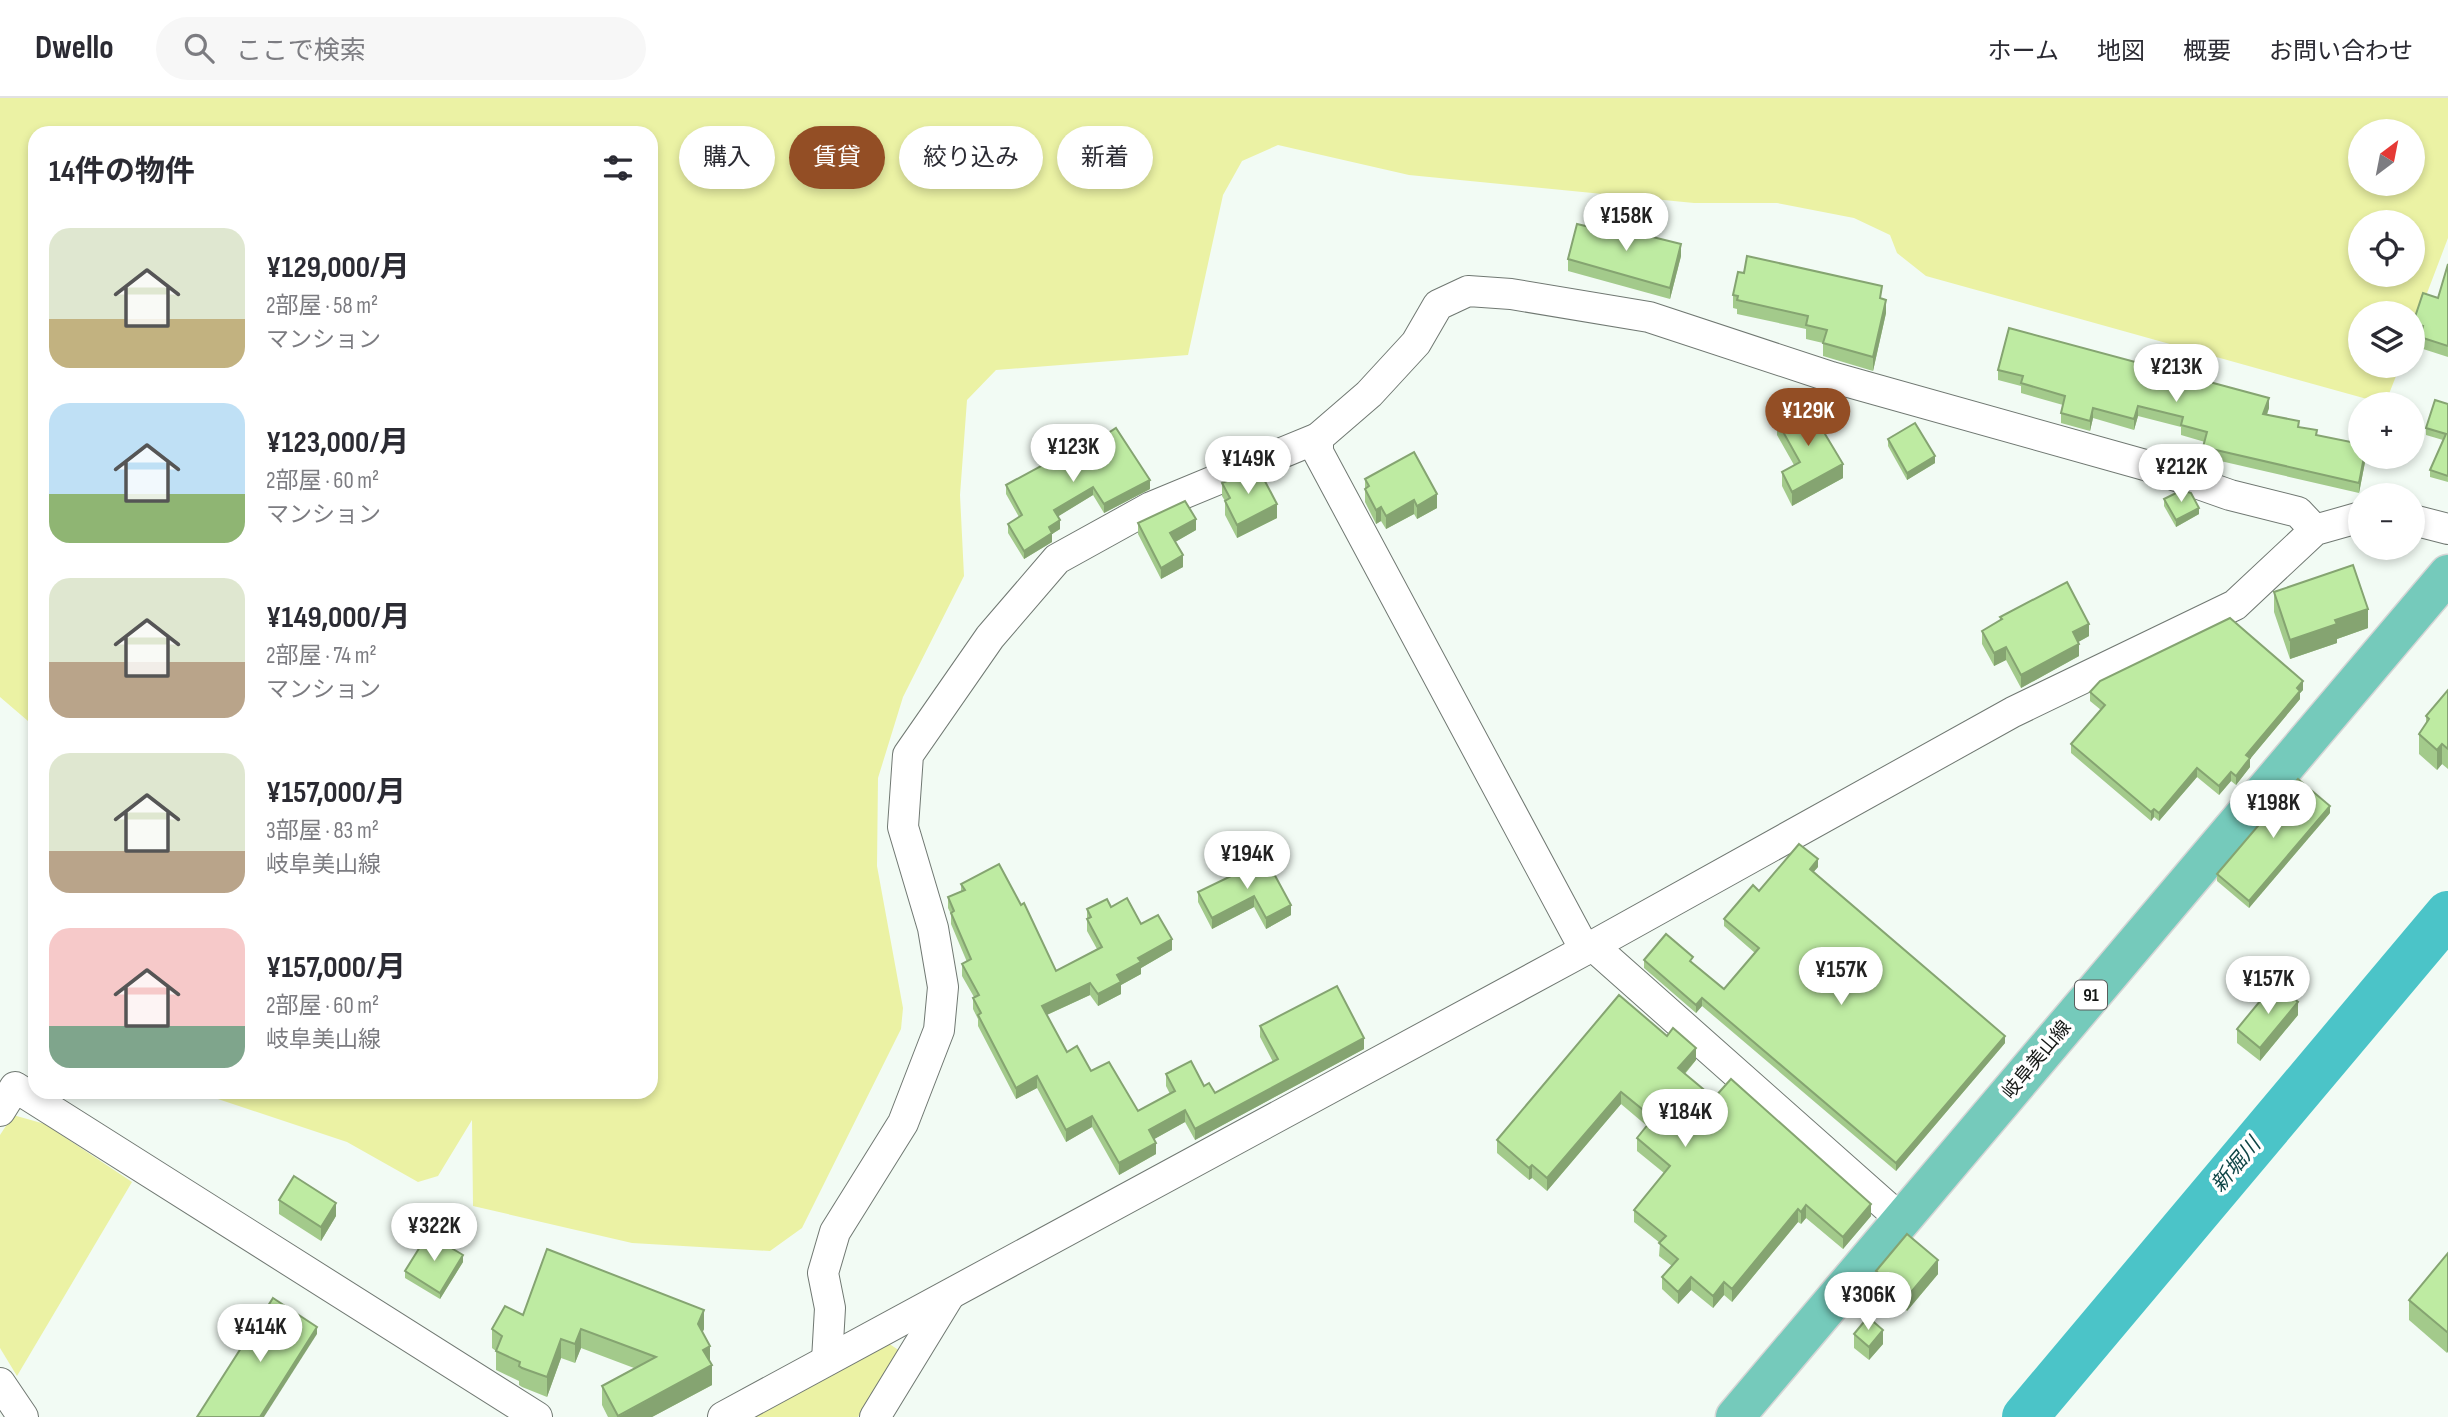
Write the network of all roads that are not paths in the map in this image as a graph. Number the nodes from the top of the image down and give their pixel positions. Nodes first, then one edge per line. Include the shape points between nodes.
1 (1318, 438) junction
2 (2348, 521) edge
3 (2425, 523) edge
4 (2448, 529) edge
5 (2315, 530) junction
6 (2448, 574) edge
7 (1589, 948) junction
8 (28, 1095) edge
9 (34, 1099) edge
10 (0, 1111) edge
11 (1903, 1221) junction
12 (949, 1296) junction
13 (827, 1360) junction
14 (0, 1383) edge
15 (23, 1417) edge
16 (537, 1417) edge
17 (723, 1417) edge
18 (875, 1417) edge
19 (1735, 1417) edge

1 - 5 street via 1370,394 1416,343 1438,305 1468,291 1511,294 1649,317 1830,377 2298,512
1 - 7 street via 1318,452
1 - 13 street via 1151,507 1057,559 990,637 908,755 903,827 933,928 943,987 939,1030 903,1123 835,1232 823,1273 830,1308
2 - 5 street
3 - 4 street
5 - 7 street via 2235,604 2013,712
6 - 11 main road, 岐阜美山線 / 91
7 - 11 street
7 - 12 street
8 - 10 street via 15,1087
9 - 16 street
11 - 19 main road, 岐阜美山線 / 91
12 - 13 street
12 - 18 street
13 - 17 street
14 - 15 street

